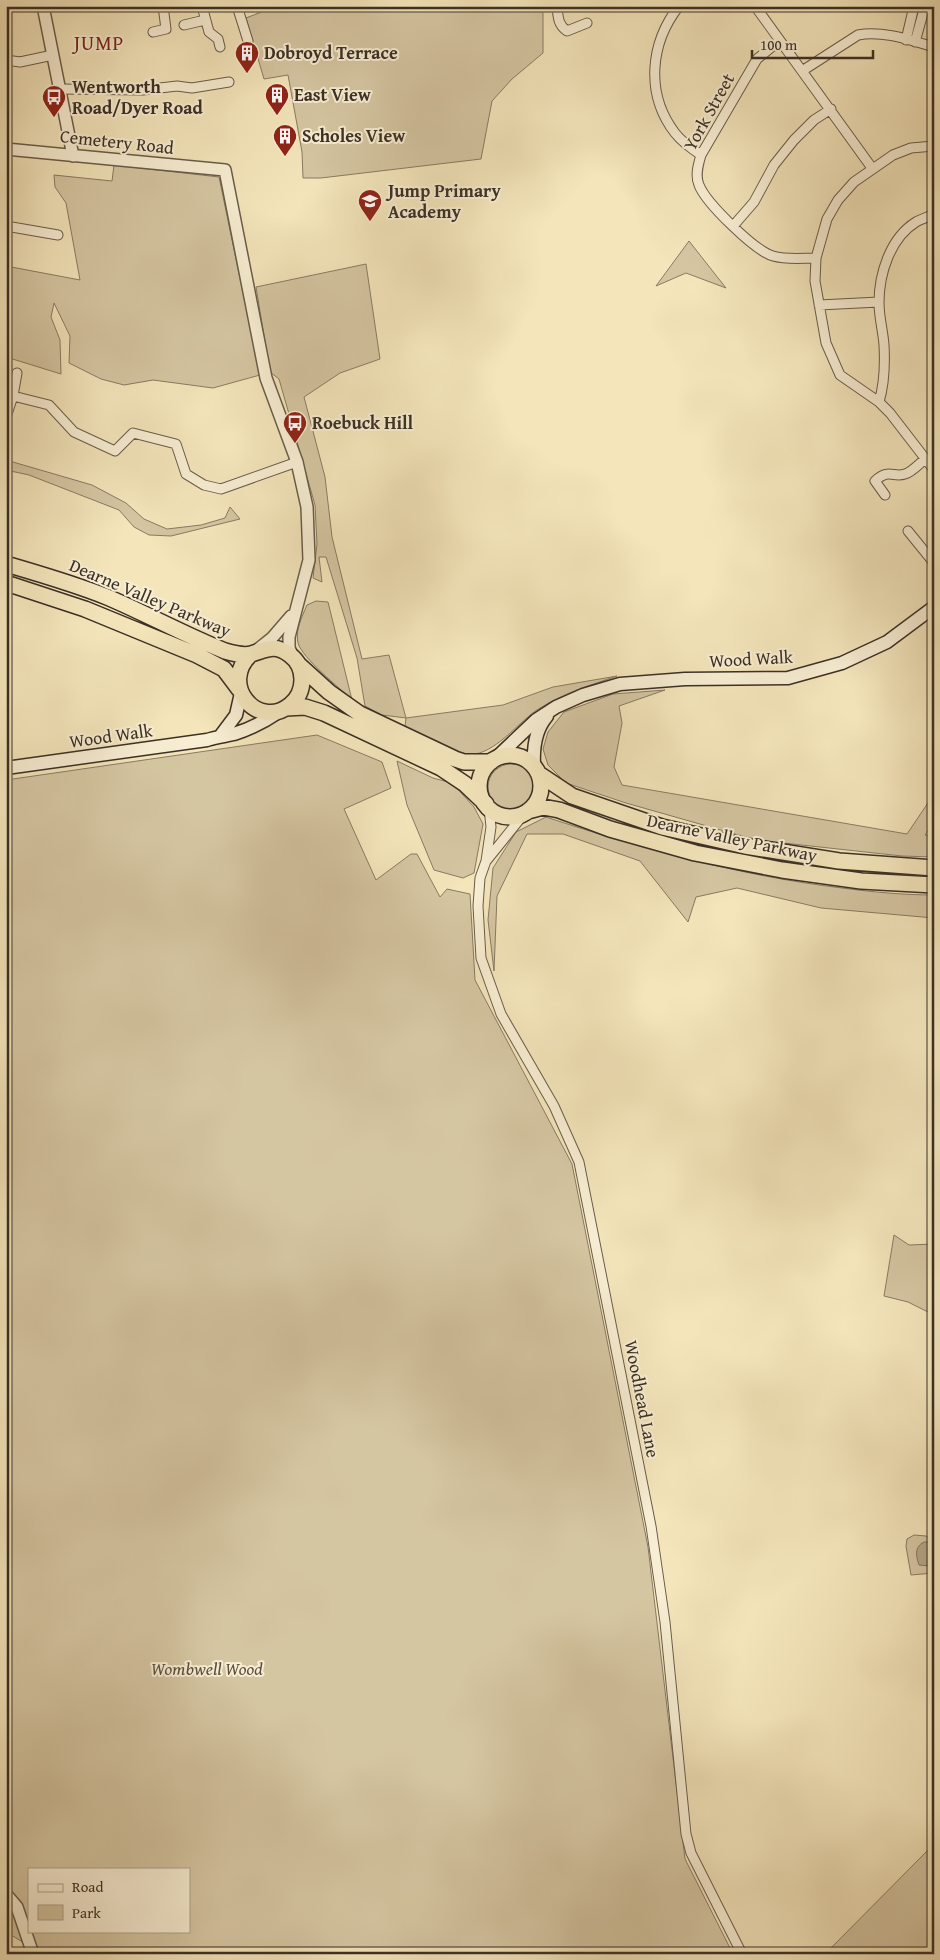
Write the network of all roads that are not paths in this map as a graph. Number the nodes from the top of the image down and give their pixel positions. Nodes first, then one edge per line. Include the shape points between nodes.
1 (43, 6) edge
2 (162, 6) edge
3 (202, 6) edge
4 (237, 6) edge
5 (557, 6) edge
6 (679, 6) edge
7 (755, 6) edge
8 (914, 6) edge
9 (925, 6) edge
10 (205, 20) junction
11 (587, 23) dead end
12 (184, 25) dead end
13 (153, 32) dead end
14 (906, 40) junction
15 (248, 41) dead end
16 (780, 41) junction
17 (915, 42) junction
18 (220, 47) dead end
19 (934, 47) edge
20 (53, 56) junction
21 (6, 60) edge
22 (802, 71) junction
23 (229, 82) dead end
24 (60, 89) junction
25 (830, 109) junction
26 (934, 146) edge
27 (6, 149) edge
28 (701, 155) junction
29 (73, 156) junction
30 (872, 168) junction
31 (934, 214) edge
32 (6, 226) edge
33 (734, 226) junction
34 (58, 235) dead end
35 (816, 258) junction
36 (879, 302) junction
37 (819, 305) junction
38 (17, 373) dead end
39 (13, 396) junction
40 (879, 402) junction
41 (6, 417) edge
42 (925, 459) junction
43 (297, 462) junction
44 (934, 470) edge
45 (885, 495) dead end
46 (908, 531) dead end
47 (934, 563) edge
48 (6, 564) edge
49 (6, 583) edge
50 (934, 607) edge
51 (294, 613) junction
52 (253, 653) junction
53 (297, 663) junction
54 (240, 692) junction
55 (556, 707) junction
56 (283, 709) junction
57 (220, 735) junction
58 (493, 760) junction
59 (6, 768) edge
60 (536, 770) junction
61 (487, 806) junction
62 (526, 812) junction
63 (486, 861) junction
64 (934, 868) edge
65 (934, 885) edge
66 (6, 1894) edge
67 (33, 1954) edge
68 (742, 1954) edge

1 - 20 street
2 - 13 street via 166,29
3 - 10 street
4 - 15 street
5 - 11 street via 558,20 567,31
6 - 28 street via 661,37 654,72 655,90 658,104 676,134
7 - 16 street
8 - 14 street
9 - 17 street
10 - 12 street
10 - 18 street via 209,32 218,38
14 - 17 street
14 - 22 street via 868,33 858,35
16 - 22 street
16 - 28 street, York Street via 758,59
17 - 19 street
20 - 21 street via 20,62
20 - 24 street
22 - 25 street
23 - 24 street via 192,92 177,86 143,90
24 - 29 street
25 - 30 street
25 - 33 street via 794,140 774,165 754,202
26 - 30 street via 911,148
27 - 29 street, Cemetery Road
28 - 33 street, York Street via 697,168 698,184
29 - 43 street, Cemetery Road via 225,170 266,378
30 - 35 street via 838,200 828,219
31 - 36 street via 916,222 892,247 885,262
32 - 34 street
33 - 35 street, York Street via 759,250 774,256
35 - 37 street
36 - 37 street
36 - 40 street via 884,345
37 - 40 street via 826,343 840,375
38 - 39 street
39 - 41 street
39 - 43 street via 50,405 74,432 115,451 133,433 176,444 186,474 204,485 221,489
40 - 42 street
42 - 44 street
42 - 45 street via 905,474 886,474 876,480
43 - 51 street via 308,507 309,560
46 - 47 street
48 - 52 highway, Dearne Valley Parkway via 106,597 222,650 234,654
49 - 54 highway, Dearne Valley Parkway via 85,609 198,654 224,669
50 - 55 main road, Wood Walk via 886,642 842,663 788,678 620,684
51 - 52 street via 279,632
51 - 53 street via 288,642
52 - 53 highway via 277,649
52 - 54 highway via 240,670
53 - 56 highway via 302,678 300,692
53 - 58 highway via 360,714 459,760 473,763
54 - 56 highway via 258,710 273,712
54 - 57 main road via 236,715
55 - 58 main road, Wood Walk via 536,720
55 - 60 main road, Wood Walk via 534,741
56 - 57 main road, Wood Walk via 234,734
56 - 61 highway via 314,709 441,768 465,784
57 - 59 main road, Wood Walk via 207,740
58 - 60 highway via 512,755 527,760
58 - 61 highway via 481,777 481,796
60 - 62 highway via 541,784 540,795
60 - 64 highway, Dearne Valley Parkway via 572,796 662,827 745,846 839,861
61 - 62 highway via 502,815 516,816
61 - 63 street, Woodhead Lane via 491,827
62 - 63 street, Woodhead Lane
62 - 65 highway, Dearne Valley Parkway via 543,807 560,810 610,829 696,853 782,870 861,881
63 - 68 street, Woodhead Lane via 480,878 478,906 481,958 501,1014 554,1106 579,1162 651,1526 665,1622 686,1834 691,1853
66 - 67 street via 18,1908

